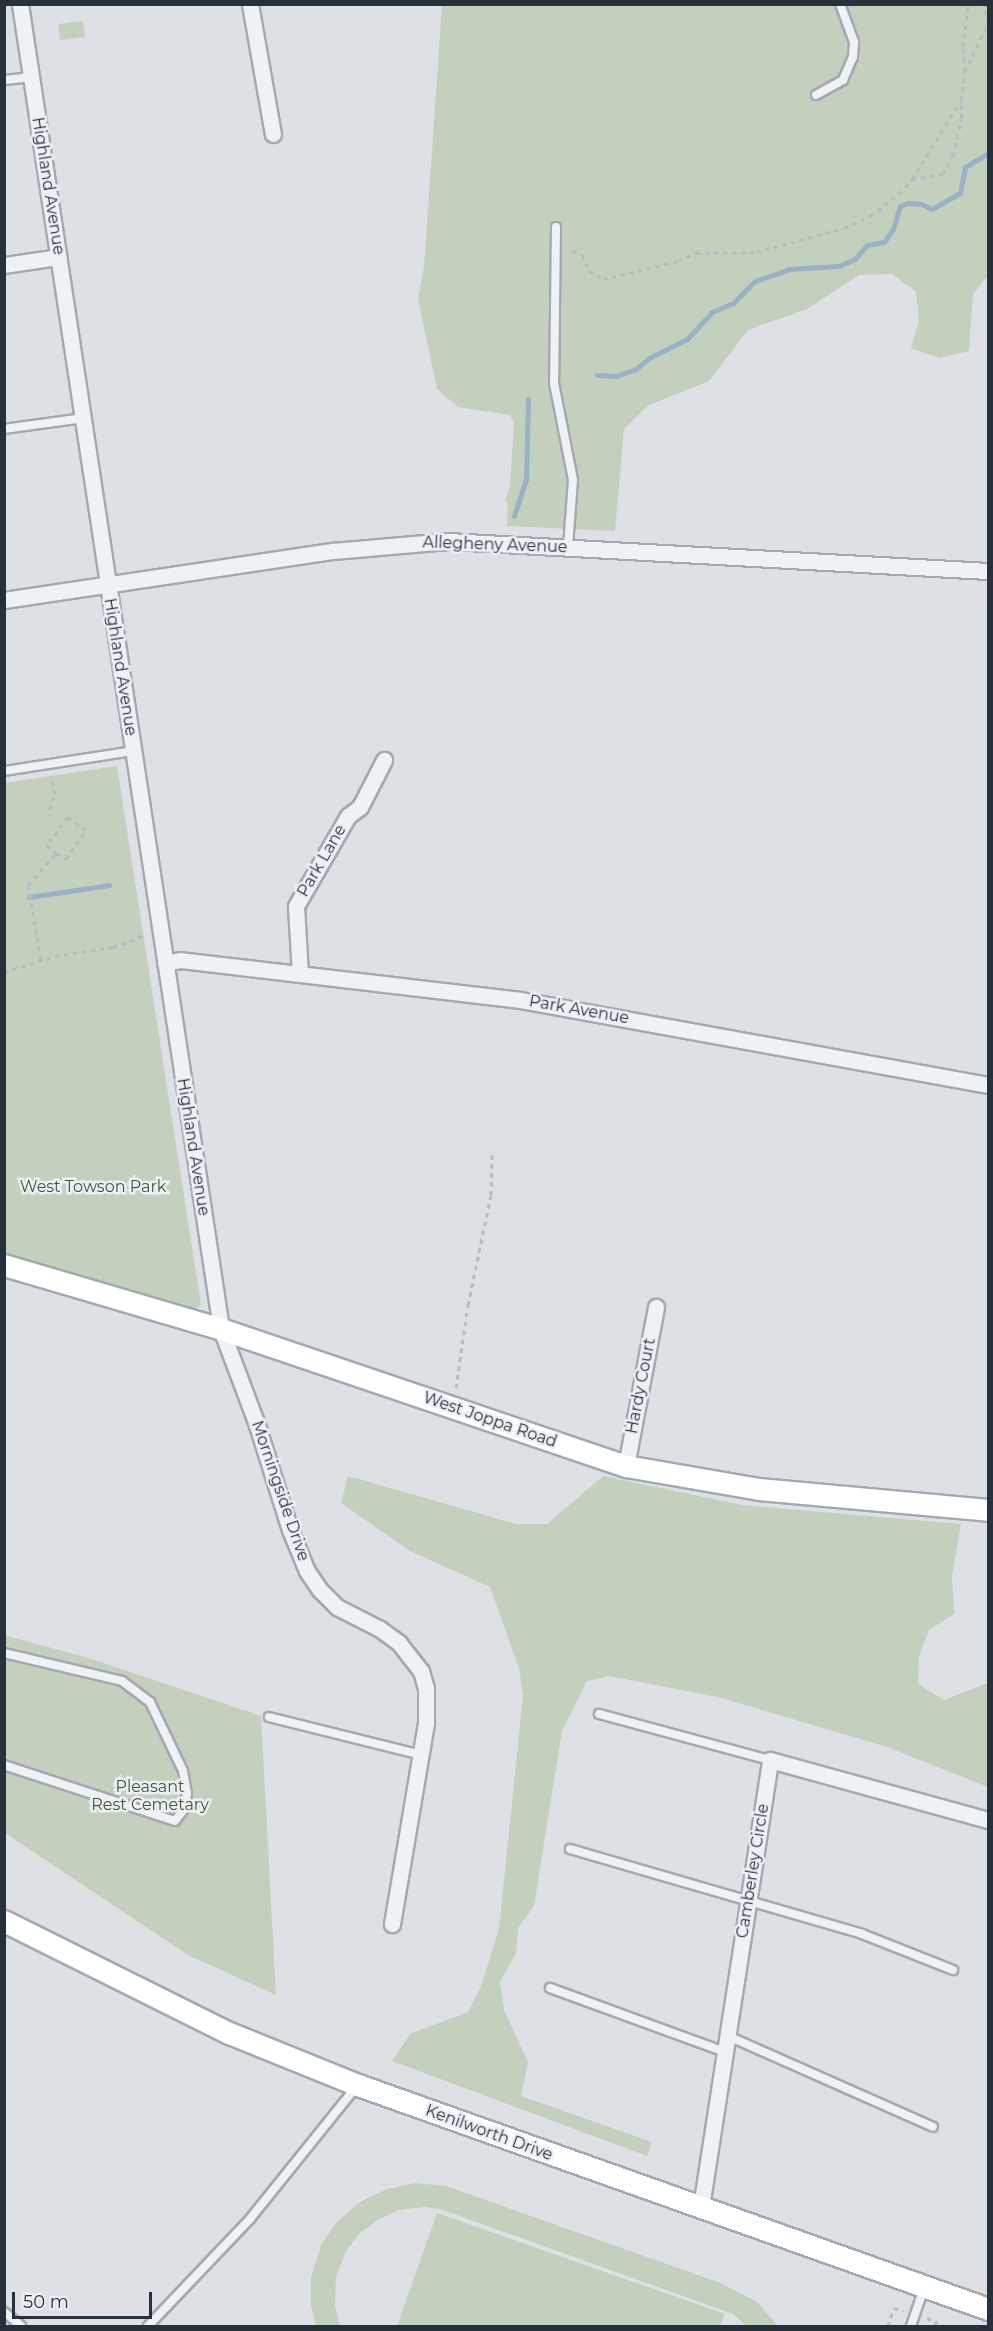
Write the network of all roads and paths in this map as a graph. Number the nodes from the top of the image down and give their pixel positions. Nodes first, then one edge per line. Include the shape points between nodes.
1 (20, 4) edge
2 (250, 4) edge
3 (840, 4) edge
4 (968, 4) edge
5 (986, 4) edge
6 (965, 72) junction
7 (31, 77) junction
8 (4, 80) edge
9 (816, 96) dead end
10 (961, 100) junction
11 (273, 134) dead end
12 (912, 179) junction
13 (556, 227) dead end
14 (572, 250) dead end
15 (58, 257) junction
16 (4, 265) edge
17 (83, 418) junction
18 (4, 429) edge
19 (568, 548) junction
20 (988, 571) edge
21 (108, 584) junction
22 (4, 600) edge
23 (133, 751) junction
24 (384, 760) dead end
25 (49, 764) junction
26 (4, 771) edge
27 (50, 809) dead end
28 (56, 853) junction
29 (147, 934) dead end
30 (40, 960) junction
31 (165, 963) junction
32 (4, 972) edge
33 (300, 974) junction
34 (988, 1085) edge
35 (492, 1150) dead end
36 (4, 1265) edge
37 (657, 1307) dead end
38 (221, 1329) junction
39 (454, 1407) junction
40 (626, 1466) junction
41 (988, 1510) edge
42 (4, 1653) edge
43 (599, 1714) dead end
44 (269, 1717) dead end
45 (421, 1755) junction
46 (770, 1760) junction
47 (4, 1765) edge
48 (988, 1820) edge
49 (570, 1849) dead end
50 (748, 1901) junction
51 (4, 1921) edge
52 (392, 1924) dead end
53 (953, 1970) dead end
54 (550, 1988) dead end
55 (728, 2036) junction
56 (725, 2052) junction
57 (358, 2085) junction
58 (933, 2127) dead end
59 (701, 2206) junction
60 (924, 2286) junction
61 (988, 2309) edge
62 (4, 2312) edge
63 (21, 2326) edge
64 (148, 2326) edge
65 (911, 2326) edge

1 - 7 street, Highland Avenue
2 - 11 street
3 - 9 lane via 854,42 853,57 843,80
4 - 6 path via 963,47
5 - 6 path via 988,24
6 - 10 path
7 - 8 lane
7 - 15 street, Highland Avenue
10 - 12 path
10 - 12 path via 962,118 943,174
12 - 14 path via 900,194 870,216 844,228 756,252 696,253 603,279 589,271 582,255
13 - 19 lane via 554,383 573,480
15 - 16 street
15 - 17 street, Highland Avenue
17 - 18 lane
17 - 21 street, Highland Avenue
19 - 20 street, Allegheny Avenue
19 - 21 street, Allegheny Avenue via 448,540 421,542
21 - 22 street, Allegheny Avenue
21 - 23 street, Highland Avenue
23 - 25 lane
23 - 31 street, Highland Avenue
24 - 33 street, Park Lane via 360,807 348,816 296,906
25 - 26 lane
25 - 27 path via 54,794
28 - 28 path via 66,859 87,830 68,817 47,846
28 - 30 path via 28,885
29 - 30 path via 113,947
30 - 32 path
31 - 33 street, Park Avenue via 180,960
31 - 38 street, Highland Avenue
33 - 34 street, Park Avenue via 577,1009
35 - 39 path via 491,1195 468,1305
36 - 38 street, West Joppa Road
37 - 40 street, Hardy Court
38 - 39 street, West Joppa Road
38 - 45 street, Morningside Drive via 307,1571 338,1607 399,1642 421,1671 428,1703
39 - 40 street, West Joppa Road
40 - 41 street, West Joppa Road via 759,1489
42 - 47 lane via 122,1681 150,1702 183,1771 187,1793 184,1808 175,1821
43 - 46 lane
44 - 45 lane
45 - 52 street, Morningside Drive
46 - 48 street
46 - 50 street, Camberley Circle
49 - 50 lane
50 - 53 lane via 862,1934
50 - 55 street, Camberley Circle
51 - 57 street, Kenilworth Drive via 219,2028
54 - 56 lane
55 - 56 street, Camberley Circle
55 - 58 lane
56 - 59 street, Camberley Circle
57 - 59 street, Kenilworth Drive
57 - 64 lane via 250,2219
59 - 60 street, Kenilworth Drive
60 - 61 street, Kenilworth Drive
60 - 65 lane
62 - 63 lane

